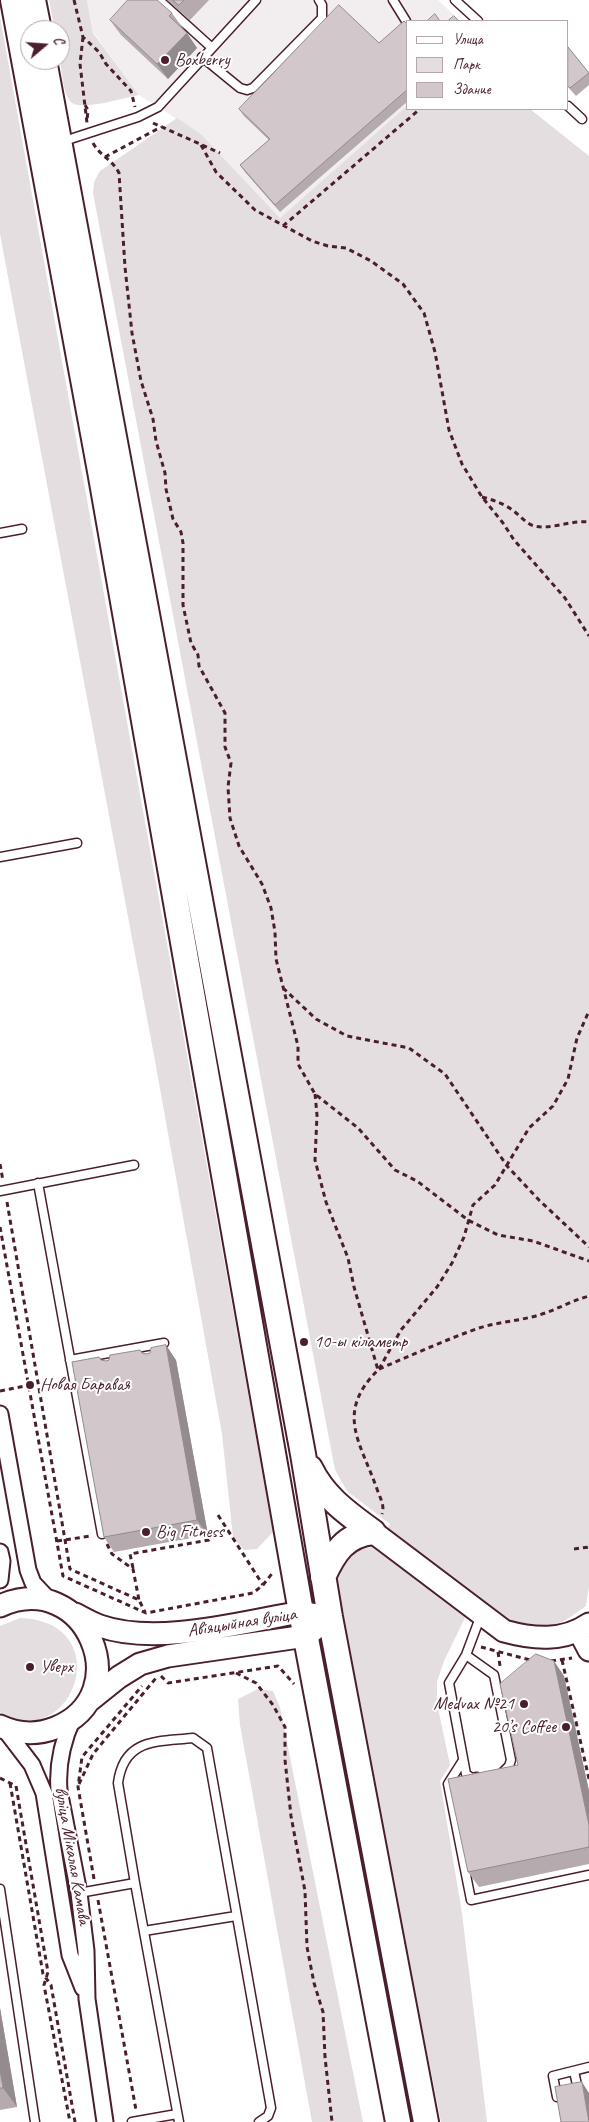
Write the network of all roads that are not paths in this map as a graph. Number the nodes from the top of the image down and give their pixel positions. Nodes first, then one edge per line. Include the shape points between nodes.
1 (13, 0) edge
2 (33, 0) edge
3 (159, 0) edge
4 (256, 0) edge
5 (319, 0) edge
6 (393, 0) edge
7 (455, 0) edge
8 (37, 20) edge
9 (477, 20) edge
10 (406, 21) edge
11 (211, 47) junction
12 (202, 57) junction
13 (45, 70) edge
14 (569, 107) edge
15 (582, 120) dead end
16 (50, 144) junction
17 (22, 529) dead end
18 (0, 533) edge
19 (78, 843) dead end
20 (0, 857) edge
21 (134, 1165) dead end
22 (38, 1183) junction
23 (2, 1190) edge
24 (164, 1344) edge
25 (151, 1345) junction
26 (110, 1353) junction
27 (154, 1354) edge
28 (70, 1360) junction
29 (112, 1362) edge
30 (0, 1414) edge
31 (303, 1454) junction
32 (377, 1524) junction
33 (102, 1534) edge
34 (0, 1552) edge
35 (323, 1577) junction
36 (0, 1580) edge
37 (51, 1602) junction
38 (0, 1606) edge
39 (301, 1612) junction
40 (73, 1613) junction
41 (481, 1615) junction
42 (330, 1617) junction
43 (584, 1627) edge
44 (306, 1636) junction
45 (589, 1650) edge
46 (466, 1655) junction
47 (80, 1710) junction
48 (2, 1726) edge
49 (462, 1762) junction
50 (589, 1876) edge
51 (134, 1883) junction
52 (0, 1889) edge
53 (79, 1894) junction
54 (236, 1916) junction
55 (144, 1931) junction
56 (87, 1999) junction
57 (589, 2067) edge
58 (574, 2070) junction
59 (577, 2085) edge
60 (560, 2109) edge
61 (177, 2114) junction
62 (35, 2122) edge
63 (105, 2122) edge
64 (135, 2122) edge
65 (179, 2122) edge
66 (259, 2122) edge
67 (398, 2122) edge
68 (426, 2122) edge

1 - 16 main road
2 - 8 main road
3 - 11 lane
4 - 11 lane
5 - 12 lane via 322,18 253,88 240,88
6 - 10 lane
7 - 9 lane
11 - 12 lane
12 - 16 lane via 158,107 138,117
13 - 16 main road
14 - 15 lane
16 - 31 main road
16 - 39 main road via 100,471
17 - 18 lane
19 - 20 lane
21 - 22 lane
22 - 23 lane
22 - 28 lane
24 - 25 lane
25 - 26 lane
25 - 27 lane
26 - 28 lane
26 - 29 lane
28 - 33 lane
30 - 37 street via 28,1570 33,1583
31 - 32 main road via 330,1498
31 - 35 main road
32 - 35 main road via 344,1543
32 - 41 main road
34 - 36 street
35 - 42 main road
37 - 38 main road, Авіяцыйная вуліца via 26,1599
37 - 40 main road, Авіяцыйная вуліца
39 - 40 main road, Авіяцыйная вуліца via 174,1634 147,1634 100,1626
39 - 42 main road, Авіяцыйная вуліца
39 - 44 main road
40 - 47 main road via 91,1636 96,1652 96,1678
41 - 43 main road via 504,1631 522,1636 561,1637
41 - 46 lane
42 - 44 main road, Авіяцыйная вуліца
42 - 68 main road
43 - 45 main road
44 - 47 main road, Авіяцыйная вуліца via 168,1656 140,1664
44 - 67 main road
46 - 49 lane via 449,1683
46 - 49 lane via 494,1675 511,1760 505,1772 472,1778 466,1774
47 - 48 main road, Авіяцыйная вуліца via 54,1729 37,1733
47 - 53 street, вуліца Мікалая Камава via 63,1738 58,1774
48 - 56 street, вуліца Мікалая Камава via 32,1765 44,1793 70,1955
49 - 50 lane via 448,1784 471,1900
51 - 53 lane
51 - 54 lane via 118,1783 120,1769 130,1753 143,1744 193,1738 207,1748
51 - 55 lane
52 - 62 lane
53 - 56 street, вуліца Мікалая Камава via 86,1951
54 - 55 lane
54 - 66 lane via 271,2108 268,2116
55 - 61 lane
56 - 63 street, вуліца Мікалая Камава
57 - 58 lane
58 - 59 lane
58 - 60 lane via 554,2076
61 - 64 lane
61 - 65 lane

